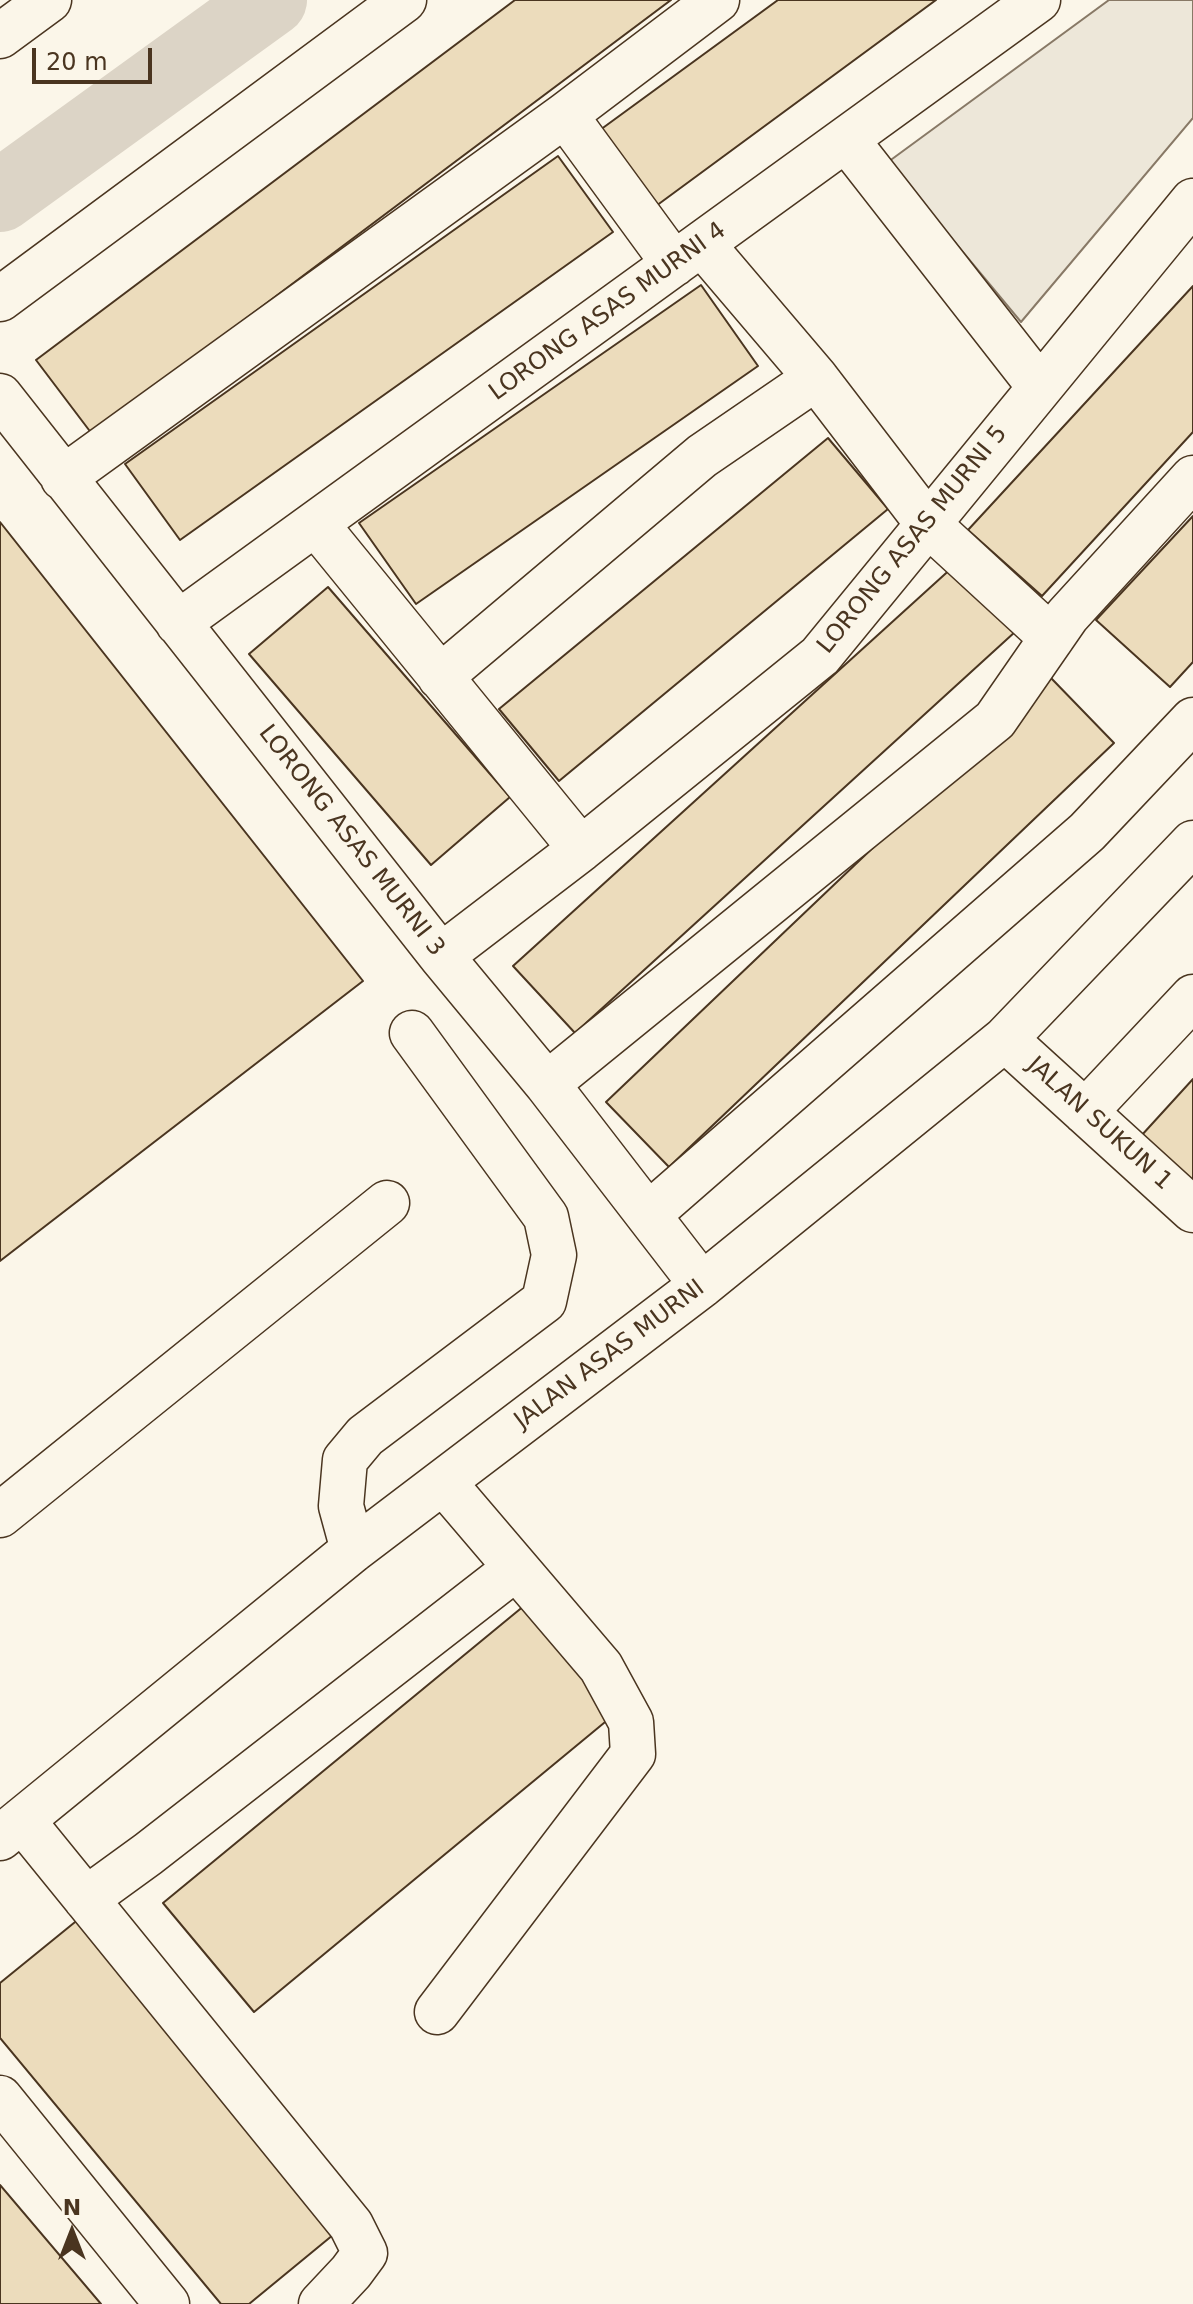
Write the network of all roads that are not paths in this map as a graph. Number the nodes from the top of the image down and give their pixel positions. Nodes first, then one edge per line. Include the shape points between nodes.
1 (49, 0) edge
2 (404, 0) edge
3 (717, 0) edge
4 (1038, 0) edge
5 (0, 36) edge
6 (565, 115) junction
7 (846, 139) junction
8 (1193, 201) edge
9 (688, 254) junction
10 (0, 299) edge
11 (816, 378) junction
12 (1039, 386) junction
13 (0, 396) edge
14 (63, 478) junction
15 (1193, 478) edge
16 (927, 523) junction
17 (316, 524) junction
18 (178, 623) junction
19 (1052, 638) junction
20 (440, 677) junction
21 (1193, 720) edge
22 (1193, 843) edge
23 (581, 849) junction
24 (441, 956) junction
25 (1193, 997) edge
26 (412, 1033) dead end
27 (1005, 1039) junction
28 (547, 1084) junction
29 (1085, 1112) junction
30 (387, 1203) dead end
31 (1193, 1210) edge
32 (648, 1215) junction
33 (702, 1285) junction
34 (444, 1483) junction
35 (0, 1515) edge
36 (353, 1550) junction
37 (516, 1568) junction
38 (11, 1829) edge
39 (86, 1899) junction
40 (437, 2012) dead end
41 (0, 2098) edge
42 (167, 2304) edge
43 (321, 2304) edge

1 - 5 street
2 - 10 street
3 - 6 street
4 - 7 street, LORONG ASAS MURNI 4
6 - 9 street
6 - 14 street
7 - 9 street, LORONG ASAS MURNI 4
7 - 12 street
8 - 12 street, LORONG ASAS MURNI 5
9 - 11 street
9 - 17 street, LORONG ASAS MURNI 4
11 - 16 street
11 - 20 street via 702,456
12 - 16 street, LORONG ASAS MURNI 5
13 - 14 street, LORONG ASAS MURNI 3
14 - 18 street, LORONG ASAS MURNI 3
15 - 19 street
16 - 19 street
16 - 23 street, LORONG ASAS MURNI 5 via 820,656
17 - 18 street, LORONG ASAS MURNI 4
17 - 20 street
18 - 24 street, LORONG ASAS MURNI 3
19 - 28 street via 995,720
20 - 23 street
21 - 32 street via 1087,832
22 - 27 street, JALAN ASAS MURNI
23 - 24 street, LORONG ASAS MURNI 5
24 - 28 street, LORONG ASAS MURNI 3
25 - 29 street
26 - 36 street via 546,1217 554,1255 544,1301 365,1436 345,1460 341,1506
27 - 29 street, JALAN SUKUN 1
27 - 33 street, JALAN ASAS MURNI
28 - 32 street, LORONG ASAS MURNI 3
29 - 31 street, JALAN SUKUN 1
30 - 35 street
32 - 33 street, LORONG ASAS MURNI 3
33 - 34 street, JALAN ASAS MURNI
34 - 36 street, JALAN ASAS MURNI
34 - 37 street
36 - 38 street, JALAN ASAS MURNI
37 - 39 street
37 - 40 street via 601,1667 631,1722 633,1754
38 - 39 street
39 - 43 street via 351,2225 365,2253
41 - 42 street

